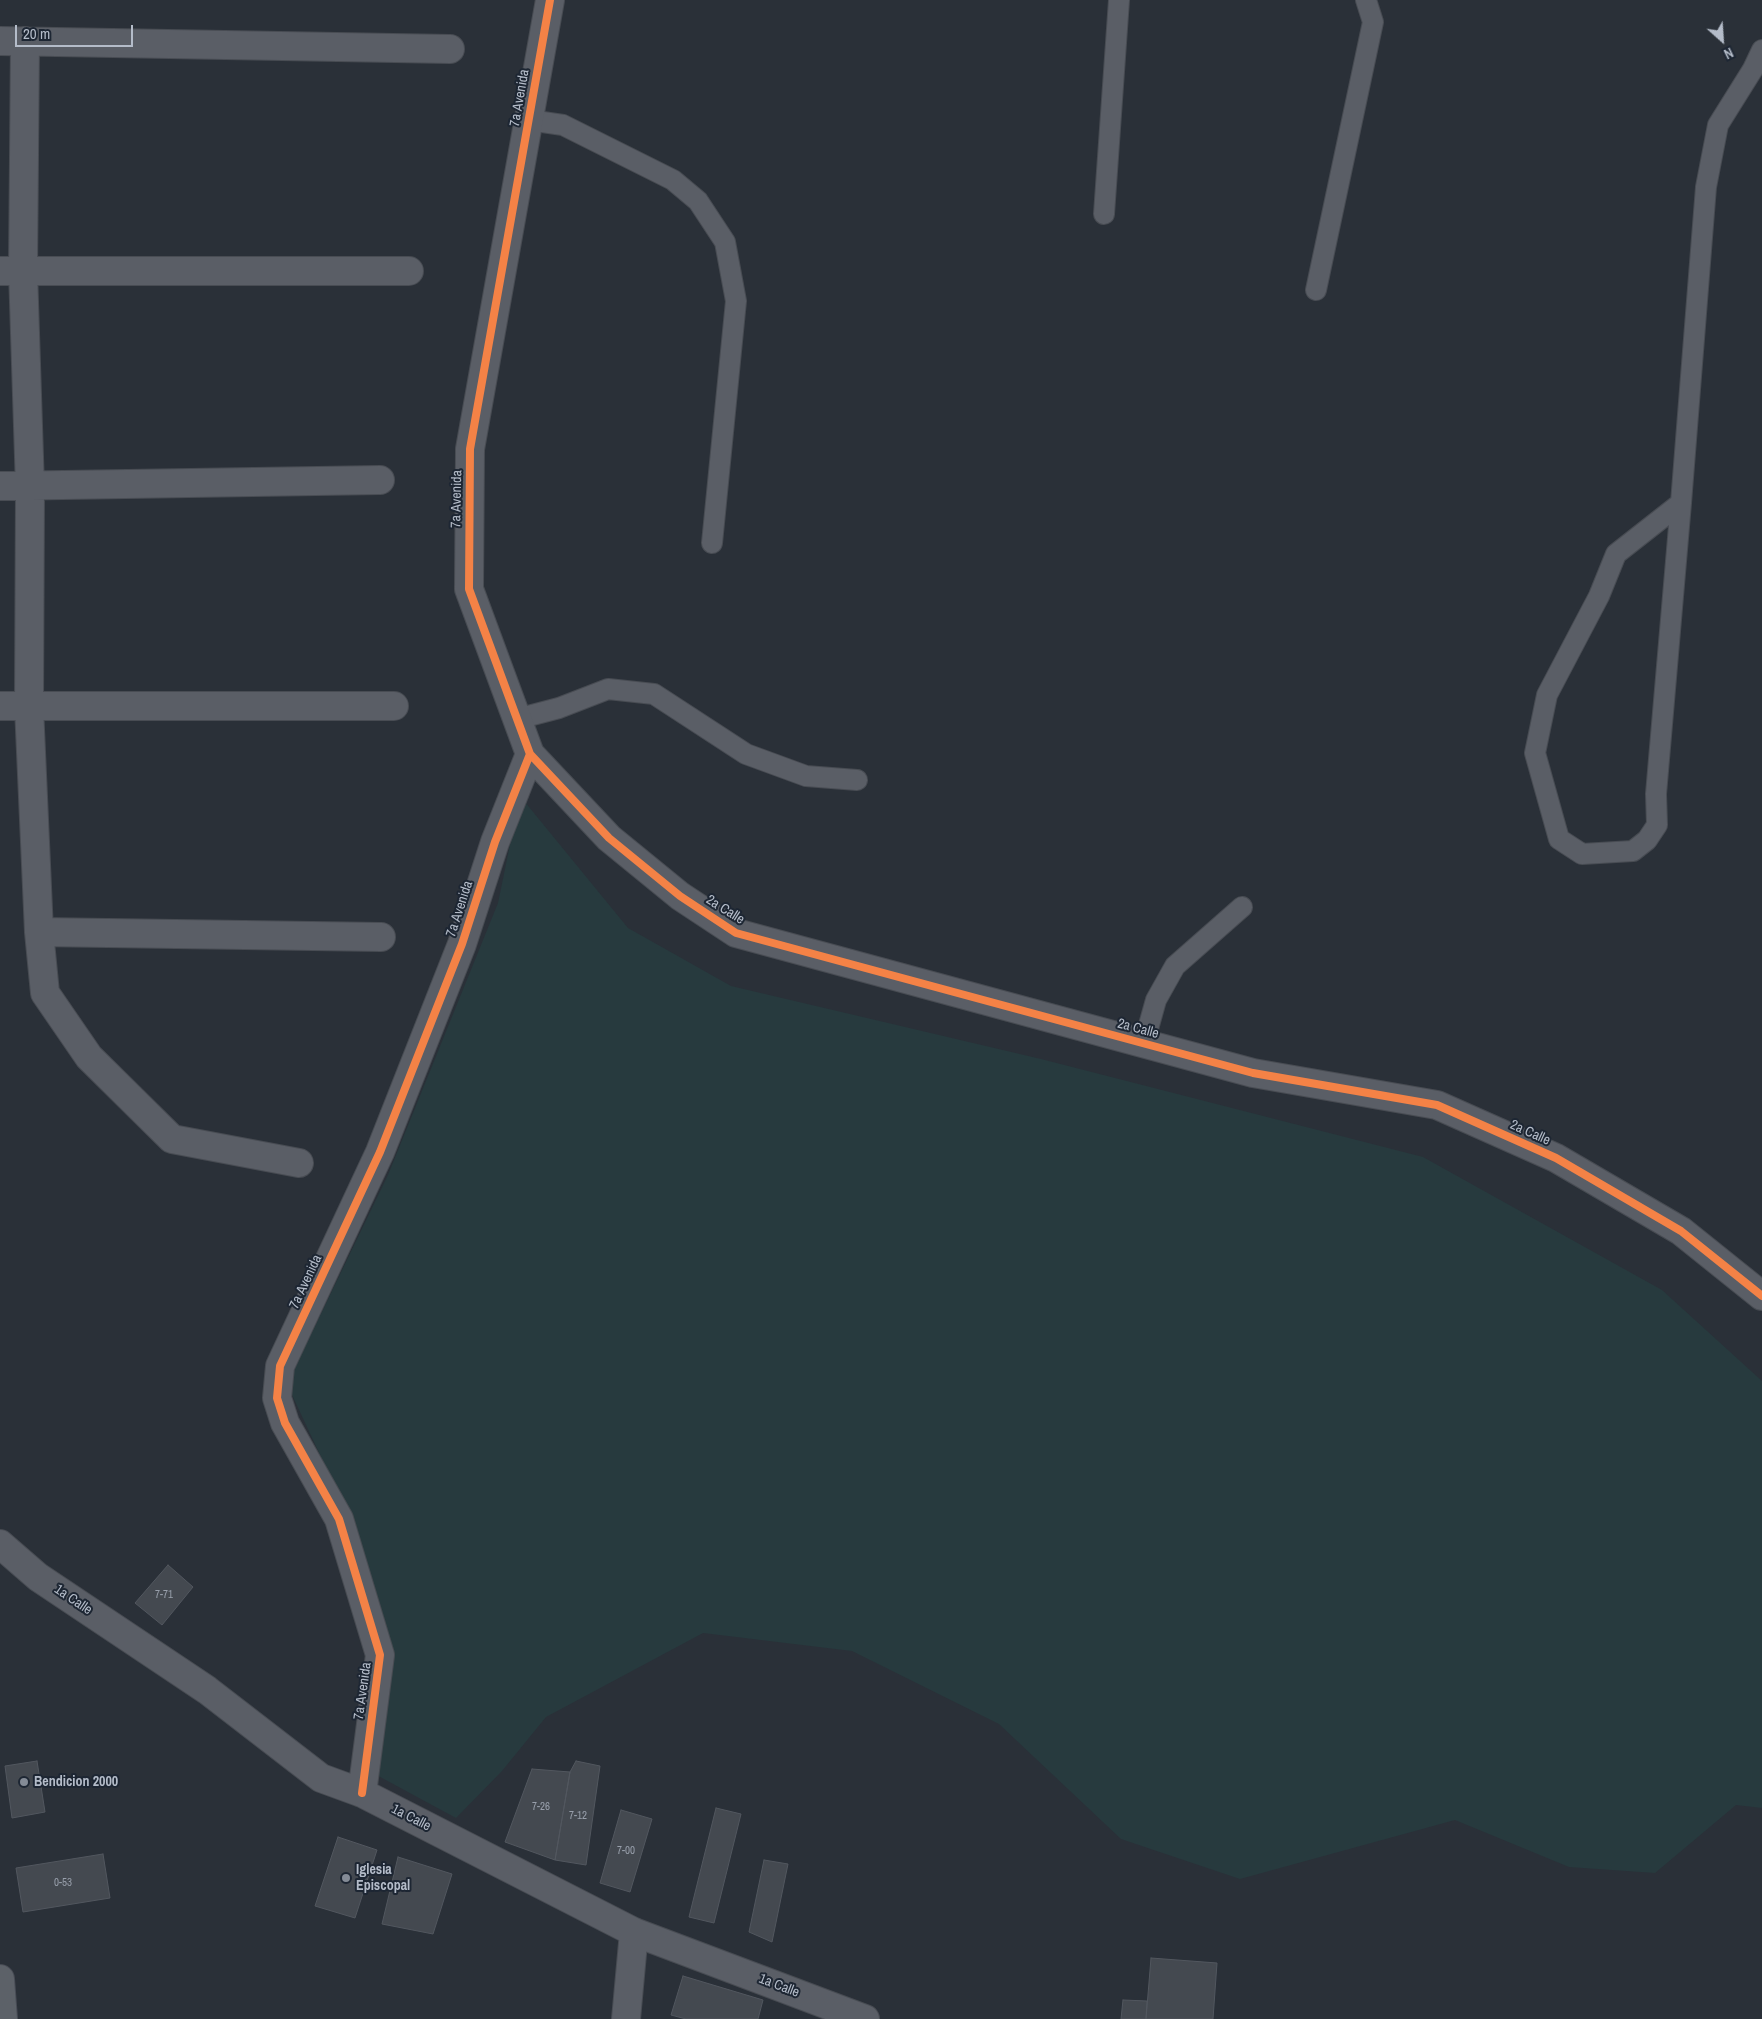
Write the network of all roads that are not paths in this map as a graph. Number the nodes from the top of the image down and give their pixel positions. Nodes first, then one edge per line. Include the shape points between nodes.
1 (550, 0) edge
2 (1119, 0) edge
3 (1366, 0) edge
4 (12, 40) edge
5 (450, 49) dead end
6 (1762, 50) edge
7 (1758, 68) edge
8 (529, 120) junction
9 (1104, 214) dead end
10 (12, 271) edge
11 (409, 271) dead end
12 (1316, 290) dead end
13 (380, 480) dead end
14 (0, 486) edge
15 (30, 488) junction
16 (1681, 503) junction
17 (712, 543) dead end
18 (0, 706) edge
19 (394, 706) dead end
20 (29, 707) junction
21 (517, 720) junction
22 (530, 754) junction
23 (857, 780) dead end
24 (1242, 907) dead end
25 (39, 932) junction
26 (381, 937) dead end
27 (1144, 1043) junction
28 (299, 1163) dead end
29 (1762, 1296) edge
30 (0, 1544) edge
31 (362, 1793) junction
32 (634, 1932) junction
33 (0, 1979) edge
34 (3, 2019) edge
35 (626, 2019) edge
36 (865, 2019) edge

1 - 8 street, 7a Avenida
2 - 9 lane
3 - 12 lane via 1373,22
4 - 5 street
4 - 10 street
6 - 7 lane
7 - 16 lane via 1718,125 1706,187
8 - 17 lane via 563,125 673,180 698,202 725,242 736,301
8 - 21 street, 7a Avenida via 470,449 469,589
10 - 11 street
10 - 15 street
13 - 15 street
14 - 15 street
15 - 20 street
16 - 16 lane via 1616,554 1599,596 1547,695 1535,754 1559,839 1582,854 1633,851 1647,840 1657,825 1656,794
18 - 20 street
19 - 20 street
20 - 25 street
21 - 22 street, 7a Avenida
21 - 23 lane via 608,689 654,694 746,754 806,776
22 - 27 street, 2a Calle via 609,838 680,896 736,933
22 - 31 street, 7a Avenida via 495,842 462,944 380,1152 280,1366 278,1398 286,1423 339,1519 380,1655
24 - 27 lane via 1175,966 1156,1000
25 - 26 street
25 - 28 street via 45,993 89,1057 172,1139
27 - 29 street, 2a Calle via 1253,1073 1437,1105 1556,1158 1664,1221
30 - 31 street, 1a Calle via 38,1577 207,1690 321,1778
31 - 32 street, 1a Calle
32 - 35 street
32 - 36 street, 1a Calle
33 - 34 main road

